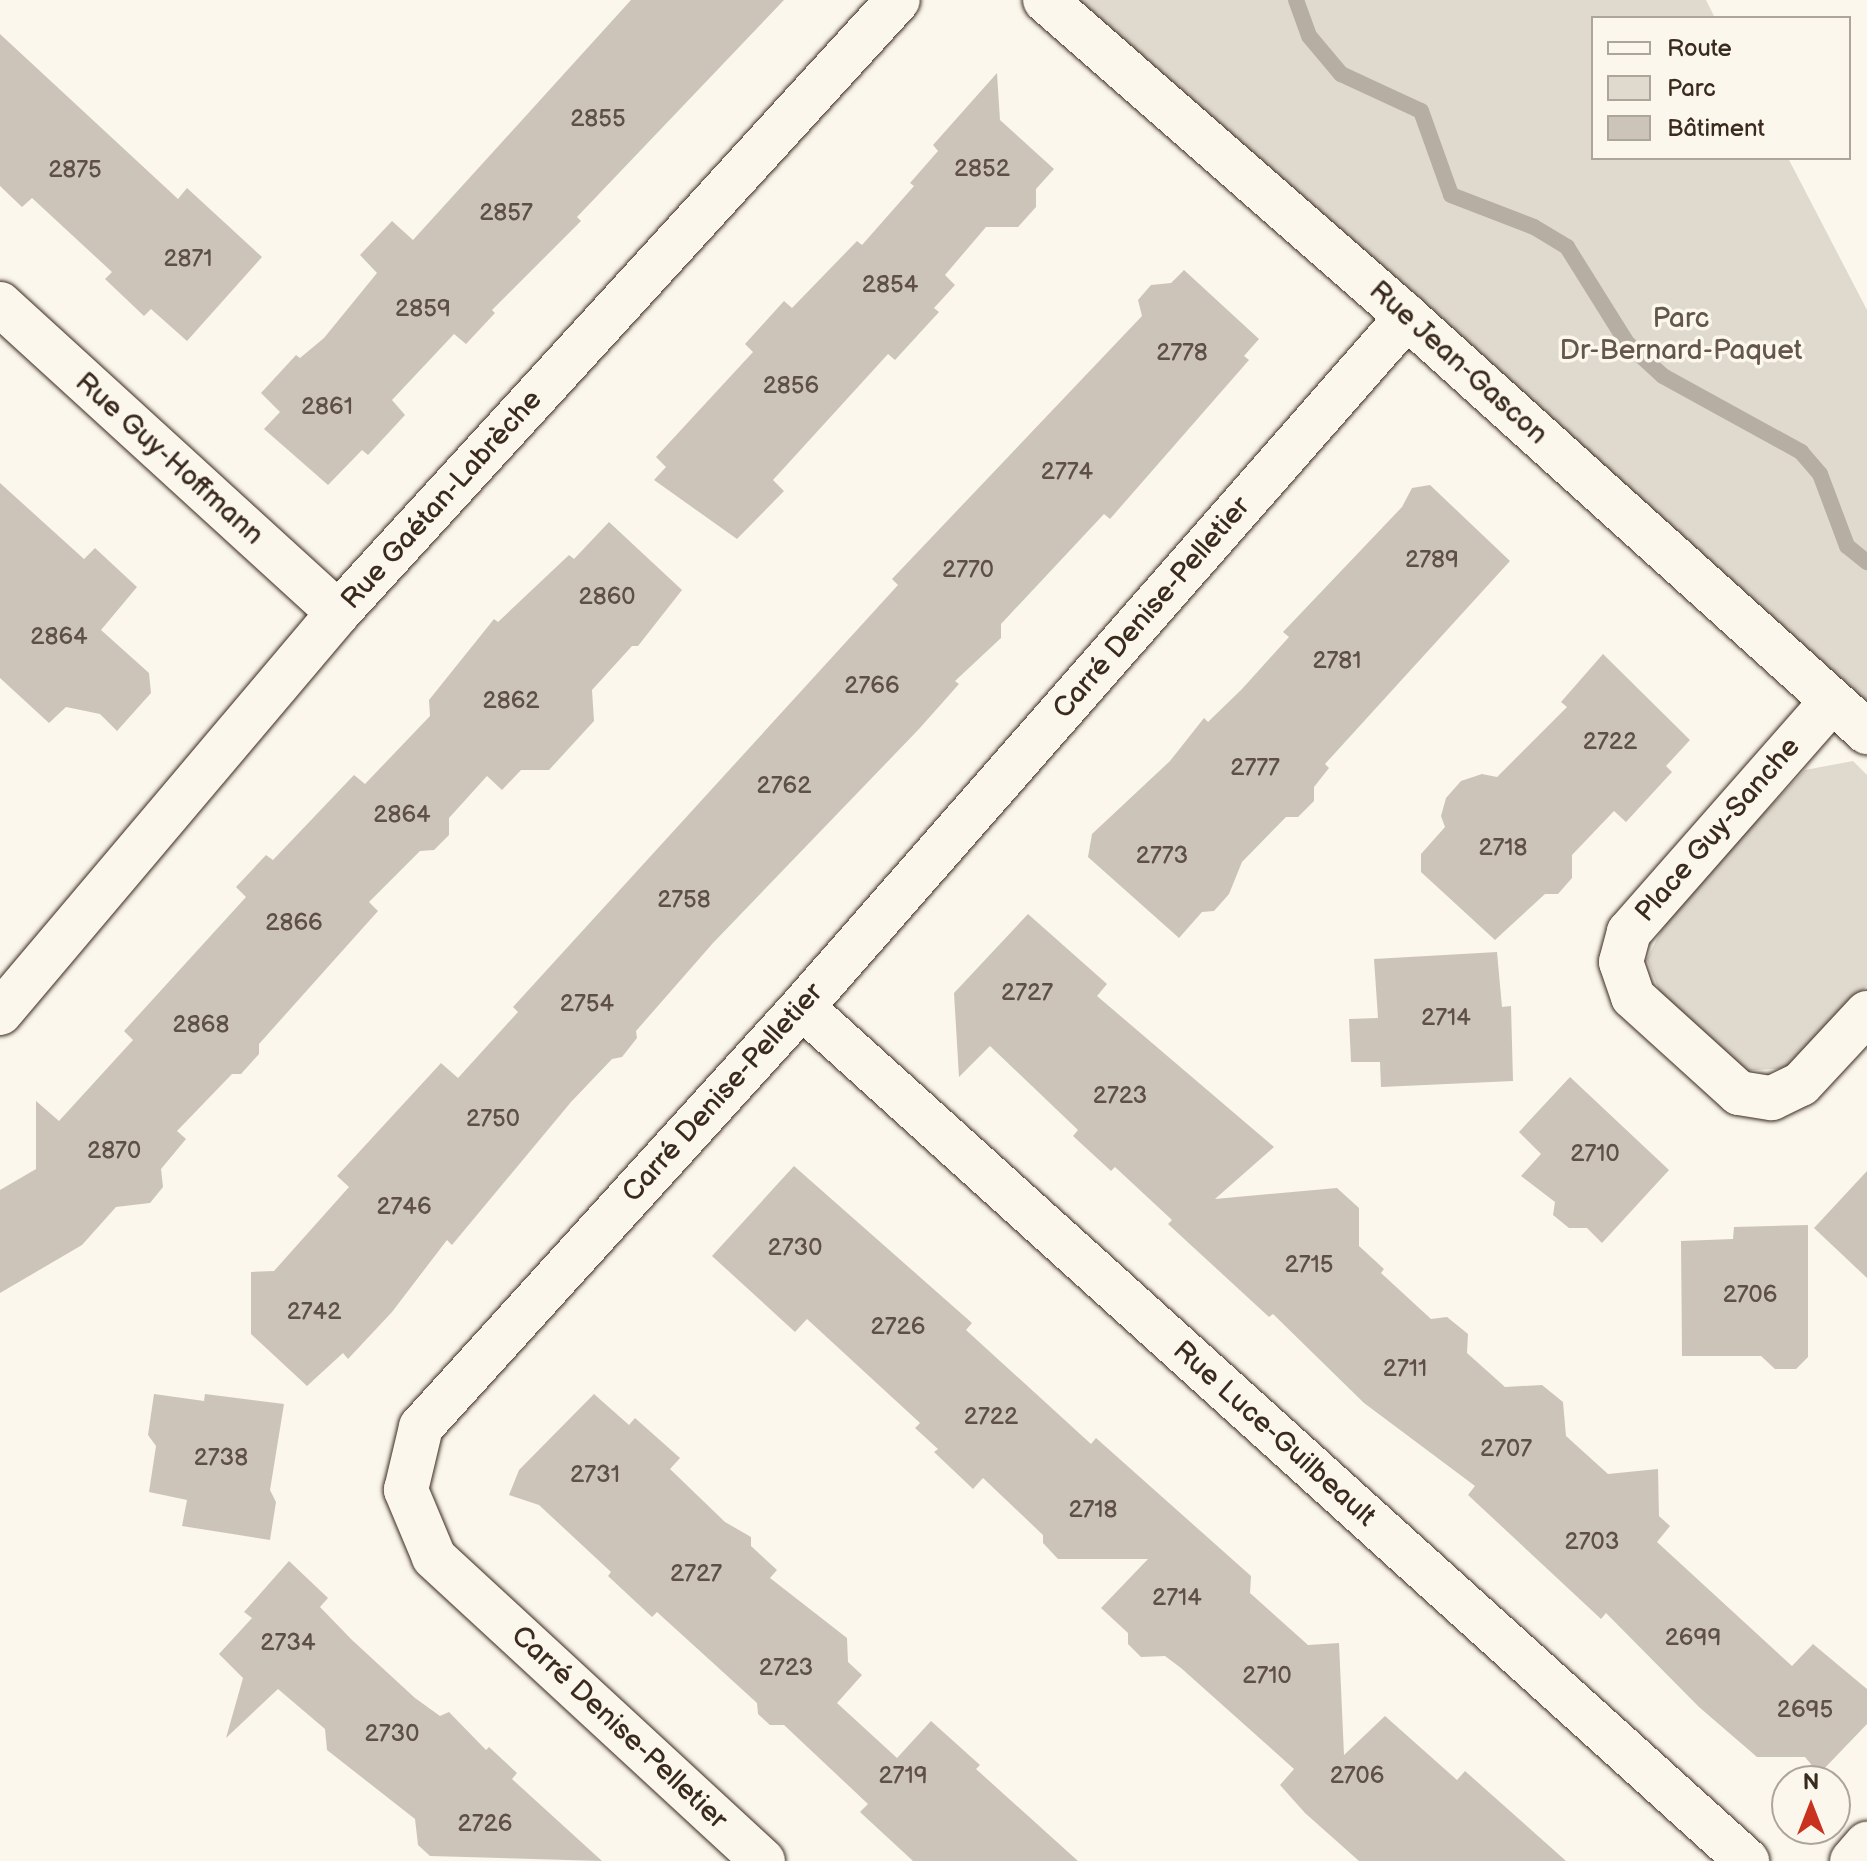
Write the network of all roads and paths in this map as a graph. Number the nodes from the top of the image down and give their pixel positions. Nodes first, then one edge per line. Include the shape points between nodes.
1 (898, 0) edge
2 (1045, 0) edge
3 (0, 304) edge
4 (1407, 317) junction
5 (338, 613) junction
6 (1832, 701) junction
7 (1867, 732) edge
8 (802, 1007) junction
9 (0, 1013) edge
10 (1867, 1013) edge
11 (1867, 1844) edge
12 (763, 1861) edge
13 (1747, 1861) edge
14 (1852, 1861) edge

1 - 5 street, Rue Gaétan-Labrèche
2 - 4 street, Rue Jean-Gascon
3 - 5 street, Rue Guy-Hoffmann
4 - 6 street, Rue Jean-Gascon
4 - 8 street, Carré Denise-Pelletier
5 - 9 street, Rue Gaétan-Labrèche
6 - 7 street, Rue Jean-Gascon
6 - 10 street, Place Guy-Sanche via 1629,932 1621,962 1633,997 1739,1093 1772,1098 1801,1084
8 - 12 street, Carré Denise-Pelletier via 421,1427 406,1490 434,1557
8 - 13 street, Rue Luce-Guilbeault
11 - 14 street

